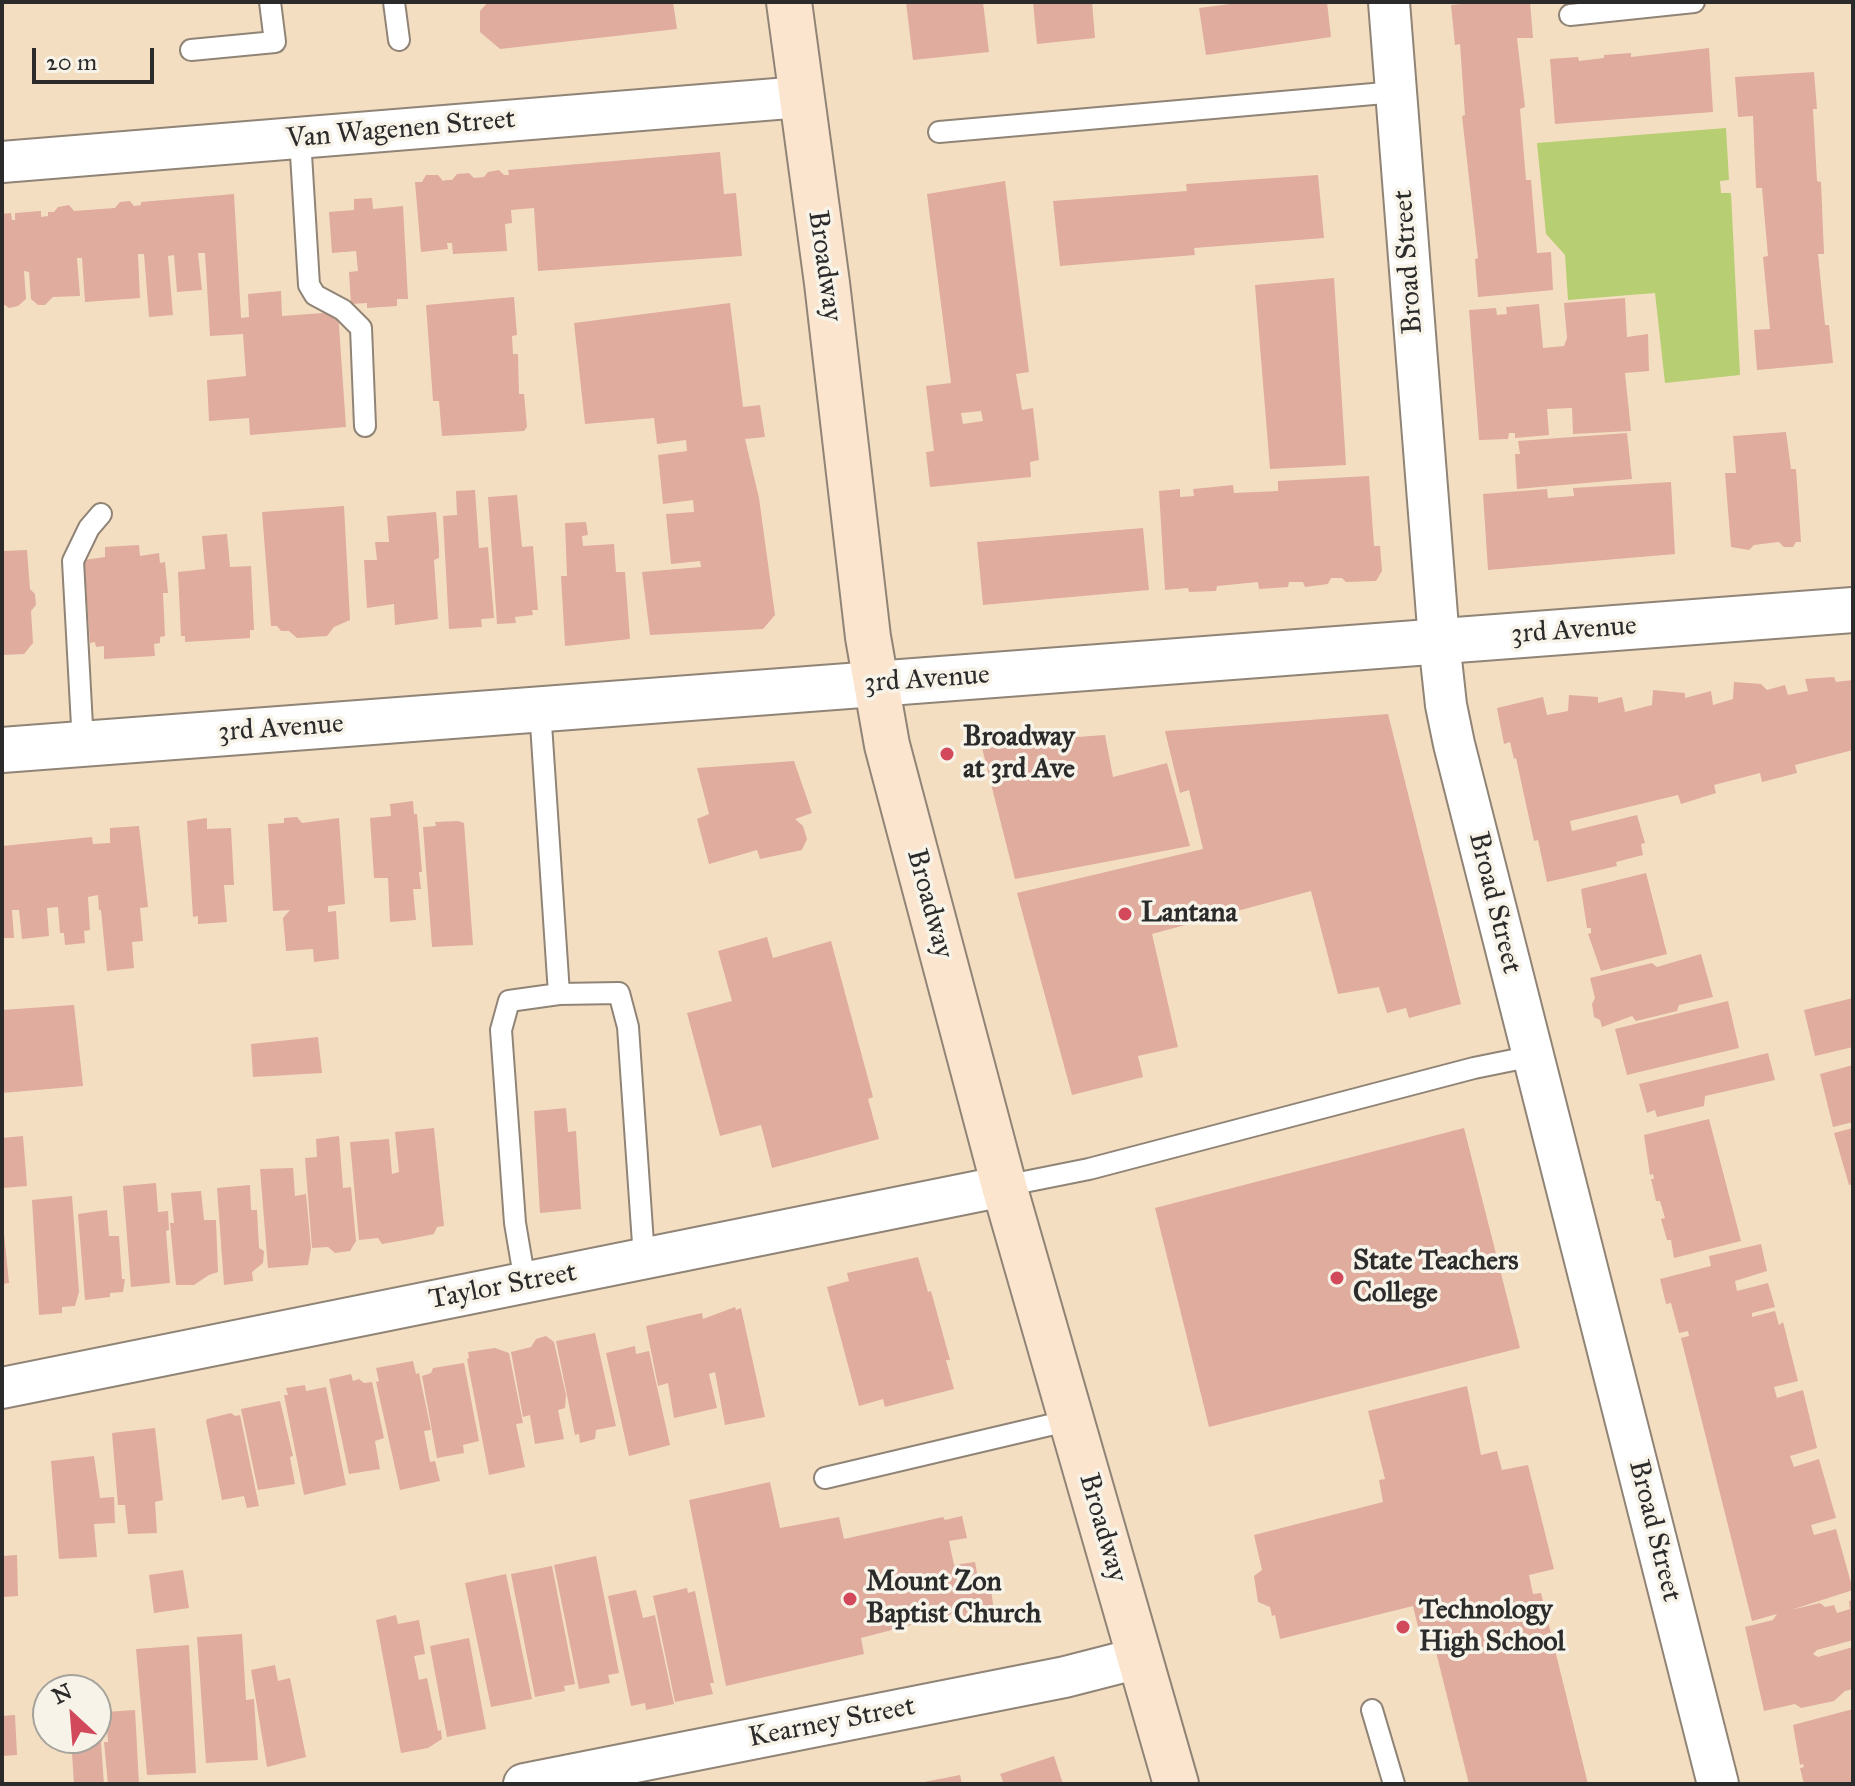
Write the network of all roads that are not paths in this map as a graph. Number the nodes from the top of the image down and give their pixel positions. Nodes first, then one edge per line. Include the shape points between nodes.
1 (270, 2) edge
2 (394, 2) edge
3 (789, 2) edge
4 (1389, 2) edge
5 (1694, 2) edge
6 (1570, 15) dead end
7 (399, 40) dead end
8 (191, 50) dead end
9 (1396, 92) junction
10 (801, 97) junction
11 (939, 132) dead end
12 (300, 138) junction
13 (2, 162) edge
14 (365, 426) dead end
15 (101, 514) dead end
16 (1853, 610) edge
17 (1439, 641) junction
18 (876, 684) junction
19 (540, 709) junction
20 (83, 744) junction
21 (2, 750) edge
22 (559, 994) junction
23 (1533, 1056) junction
24 (1004, 1186) junction
25 (644, 1258) junction
26 (525, 1282) junction
27 (2, 1388) edge
28 (1071, 1420) junction
29 (825, 1478) dead end
30 (1139, 1658) junction
31 (1372, 1710) dead end
32 (524, 1784) edge
33 (1176, 1784) edge
34 (1394, 1784) edge
35 (1718, 1784) edge

1 - 8 lane via 275,42
2 - 7 lane
3 - 10 main road, Broadway
4 - 9 street, Broad Street
5 - 6 lane
9 - 11 lane
9 - 17 street, Broad Street
10 - 12 street, Van Wagenen Street
10 - 18 main road, Broadway
12 - 13 street, Van Wagenen Street
12 - 14 lane via 309,285 361,328
15 - 20 lane via 73,561
16 - 17 street, 3rd Avenue
17 - 18 street, 3rd Avenue
17 - 23 street, Broad Street via 1454,744
18 - 19 street, 3rd Avenue
18 - 24 main road, Broadway via 897,789
19 - 20 street, 3rd Avenue
19 - 22 lane
20 - 21 street, 3rd Avenue
22 - 25 lane via 619,993 628,1027
22 - 26 lane via 509,1001 501,1030 515,1223
23 - 24 lane
23 - 35 street, Broad Street
24 - 25 street, Taylor Street
24 - 28 main road, Broadway
25 - 26 street, Taylor Street
26 - 27 street, Taylor Street
28 - 29 lane
28 - 30 main road, Broadway
30 - 32 street, Kearney Street
30 - 33 main road, Broadway
31 - 34 lane

